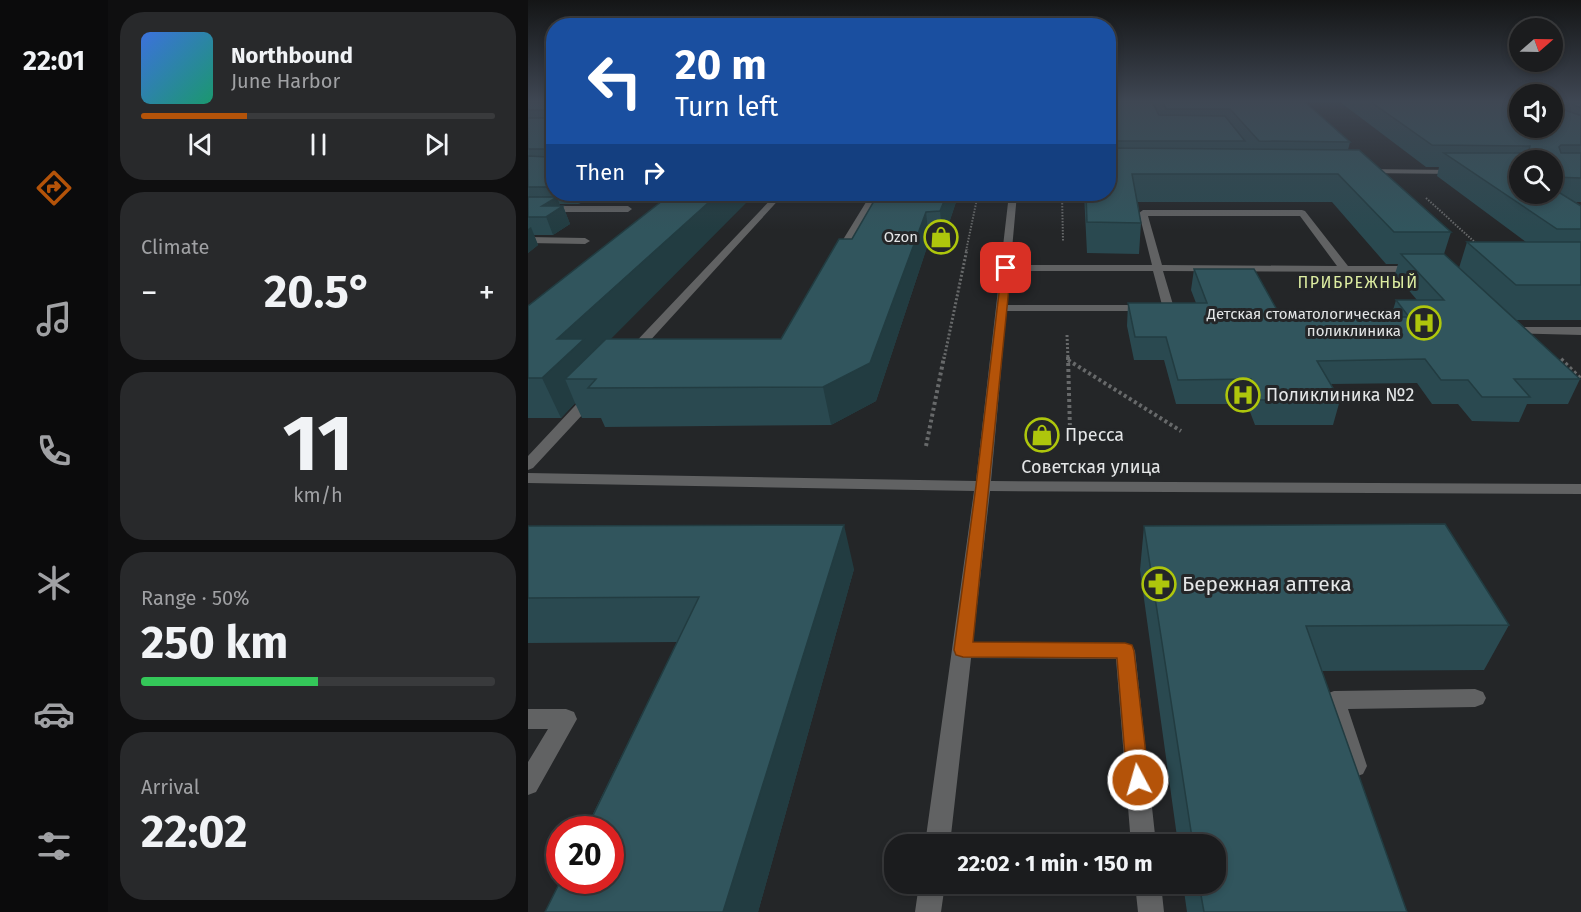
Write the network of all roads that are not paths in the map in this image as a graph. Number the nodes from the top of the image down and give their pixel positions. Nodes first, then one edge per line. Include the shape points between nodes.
1 (1356, 171) edge
2 (1461, 172) edge
3 (774, 201) edge
4 (871, 201) edge
5 (1012, 201) edge
6 (528, 209) edge
7 (628, 210) dead end
8 (528, 240) edge
9 (585, 241) dead end
10 (834, 263) edge
11 (1006, 268) junction
12 (1158, 268) junction
13 (1345, 269) junction
14 (1430, 269) edge
15 (1002, 308) junction
16 (1495, 324) edge
17 (1581, 331) edge
18 (626, 359) edge
19 (603, 385) edge
20 (528, 465) edge
21 (528, 478) edge
22 (983, 486) junction
23 (1581, 489) edge
24 (963, 650) junction
25 (1475, 698) dead end
26 (528, 719) edge
27 (528, 784) edge
28 (1362, 790) edge
29 (938, 834) edge
30 (1143, 834) edge
31 (931, 894) edge
32 (1149, 894) edge
33 (928, 912) edge
34 (1151, 912) edge

1 - 2 street
3 - 18 street via 647,343
4 - 10 street
5 - 11 street
6 - 7 street
8 - 9 street
11 - 12 street
11 - 15 street
12 - 13 street
12 - 13 street via 1143,213 1302,213
12 - 15 street via 1168,308
13 - 14 street
15 - 22 street
16 - 17 street via 1503,331
19 - 20 street
21 - 22 street, Советская улица
22 - 23 street, Советская улица
22 - 24 street
24 - 29 street
24 - 30 street via 1125,651
25 - 28 street via 1334,700
26 - 27 street via 566,719
31 - 33 street
32 - 34 street

